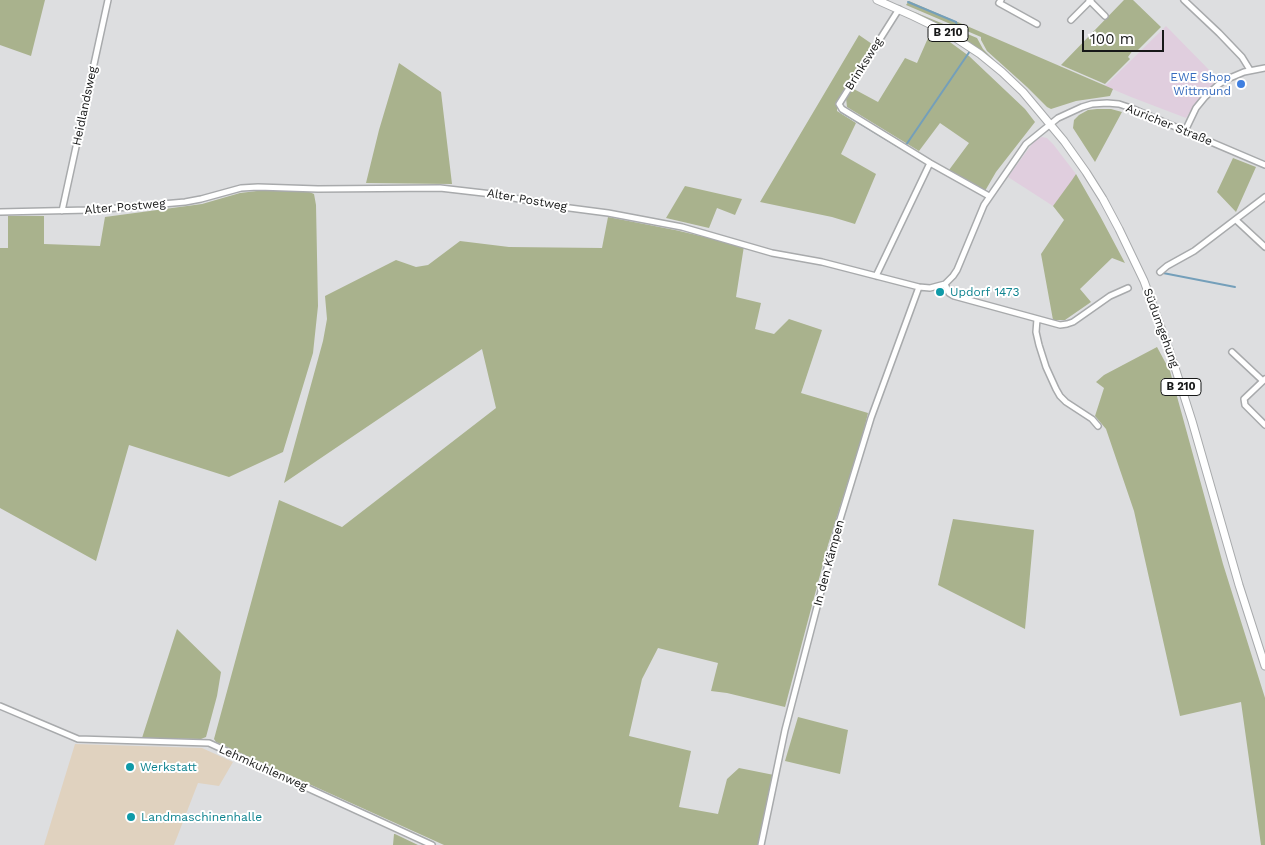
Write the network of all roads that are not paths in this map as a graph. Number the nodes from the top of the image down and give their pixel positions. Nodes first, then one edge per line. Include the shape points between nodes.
1 (108, 0) edge
2 (877, 0) edge
3 (1001, 0) edge
4 (1090, 0) edge
5 (1184, 0) edge
6 (899, 9) junction
7 (1105, 16) dead end
8 (1070, 20) dead end
9 (1037, 24) dead end
10 (1265, 68) edge
11 (1250, 70) junction
12 (1050, 124) junction
13 (1185, 131) junction
14 (930, 163) junction
15 (1265, 165) edge
16 (989, 196) junction
17 (1265, 197) edge
18 (62, 211) junction
19 (0, 212) edge
20 (1236, 220) junction
21 (1265, 247) edge
22 (1160, 272) dead end
23 (876, 276) junction
24 (945, 284) junction
25 (919, 287) junction
26 (1128, 288) dead end
27 (1037, 319) junction
28 (1232, 352) dead end
29 (1264, 380) edge
30 (1265, 425) edge
31 (1098, 426) dead end
32 (1265, 666) edge
33 (0, 706) edge
34 (432, 845) edge
35 (760, 845) edge

1 - 18 street, Heidlandsweg
2 - 6 main road, B 210
3 - 9 street via 999,4
4 - 7 street
4 - 8 street
5 - 11 street via 1242,57
6 - 12 main road, B 210 via 948,33 980,54 1023,92
6 - 14 street, Brinksweg via 839,104 842,109
10 - 11 street
11 - 13 street via 1225,80 1212,90 1196,108
12 - 13 street, Auricher Straße via 1082,106 1107,103 1131,108
12 - 16 street, Auricher Straße via 1026,144
12 - 32 main road, Südumgehung / B 210 via 1103,199 1147,290 1190,412 1238,585
13 - 15 street, Auricher Straße
14 - 16 street, Brinksweg
14 - 23 street
16 - 24 street, Auricher Straße via 954,276
17 - 20 street
18 - 19 street, Alter Postweg
18 - 23 street, Alter Postweg via 185,202 241,188 440,188 608,213
20 - 21 street
20 - 22 street
23 - 25 street, Alter Postweg
24 - 25 street, Alter Postweg
24 - 27 street via 954,296
25 - 35 street, In den Kämpen via 871,418 838,526 785,730
26 - 27 street via 1067,324
27 - 31 street via 1039,346 1060,396
28 - 29 street
29 - 30 street via 1244,399 1245,405
33 - 34 street, Lehmkuhlenweg via 78,739 208,743

